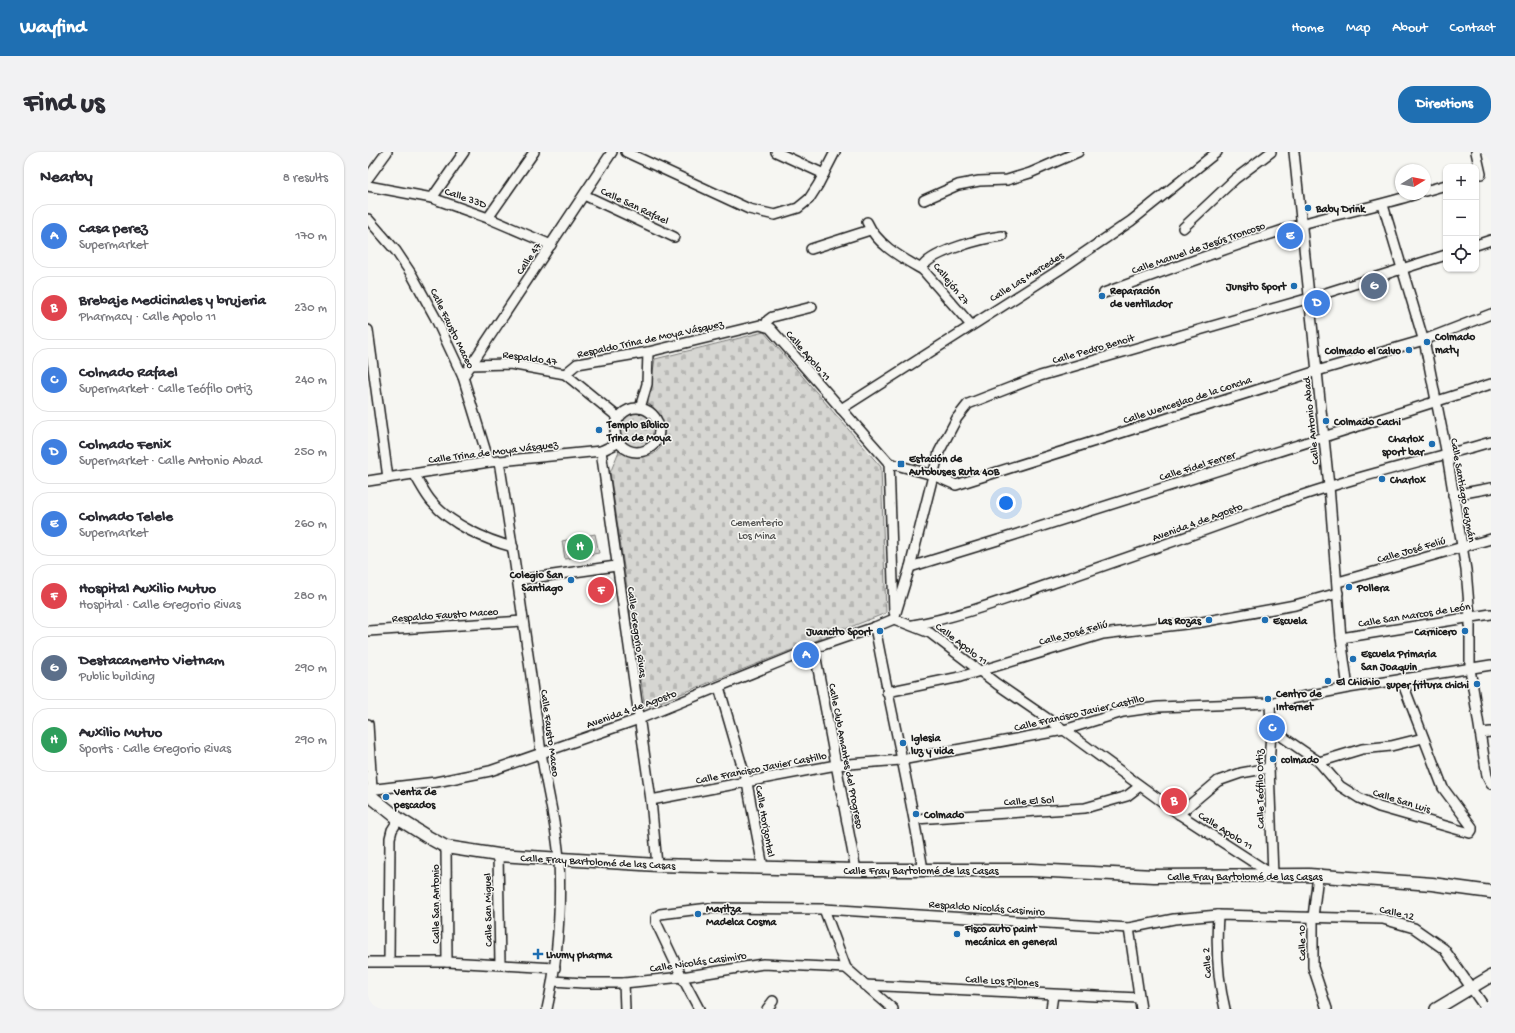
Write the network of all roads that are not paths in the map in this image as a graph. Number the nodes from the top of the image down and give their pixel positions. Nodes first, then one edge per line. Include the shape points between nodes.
1 (388, 152) edge
2 (464, 152) edge
3 (534, 152) edge
4 (612, 152) edge
5 (626, 152) edge
6 (776, 152) edge
7 (835, 152) edge
8 (1078, 152) edge
9 (1216, 152) edge
10 (1271, 152) edge
11 (1294, 152) edge
12 (1476, 152) edge
13 (1478, 164) edge
14 (1491, 172) edge
15 (824, 174) junction
16 (1479, 175) edge
17 (368, 178) edge
18 (368, 186) edge
19 (1443, 186) edge
20 (1431, 189) edge
21 (584, 195) junction
22 (432, 198) junction
23 (924, 200) dead end
24 (1396, 200) edge
25 (1382, 204) junction
26 (488, 218) junction
27 (368, 219) edge
28 (1303, 224) junction
29 (1183, 228) dead end
30 (1002, 236) dead end
31 (674, 237) dead end
32 (1491, 240) edge
33 (1479, 244) edge
34 (551, 245) junction
35 (811, 249) dead end
36 (1443, 256) edge
37 (1403, 269) junction
38 (923, 270) junction
39 (1104, 293) dead end
40 (1310, 298) junction
41 (812, 307) dead end
42 (1491, 314) edge
43 (971, 325) junction
44 (765, 326) junction
45 (368, 330) edge
46 (1424, 340) junction
47 (648, 352) junction
48 (470, 365) junction
49 (1317, 371) junction
50 (565, 374) junction
51 (463, 377) junction
52 (1491, 384) edge
53 (1437, 402) junction
54 (640, 408) junction
55 (841, 409) junction
56 (619, 418) junction
57 (1324, 438) junction
58 (620, 442) junction
59 (1491, 442) edge
60 (600, 451) junction
61 (1447, 455) junction
62 (499, 461) junction
63 (489, 462) junction
64 (889, 463) junction
65 (414, 474) junction
66 (933, 475) junction
67 (388, 478) junction
68 (368, 481) edge
69 (1329, 486) junction
70 (1491, 488) edge
71 (1453, 495) junction
72 (1491, 539) edge
73 (512, 547) junction
74 (1462, 548) junction
75 (616, 566) junction
76 (910, 567) junction
77 (518, 580) junction
78 (1338, 582) junction
79 (1338, 593) junction
80 (1491, 614) edge
81 (1470, 618) junction
82 (894, 619) junction
83 (523, 621) junction
84 (913, 625) junction
85 (875, 628) junction
86 (368, 632) edge
87 (1341, 638) junction
88 (814, 648) junction
89 (1491, 665) edge
90 (1470, 669) junction
91 (979, 671) junction
92 (1401, 679) junction
93 (719, 687) junction
94 (1348, 688) junction
95 (887, 692) junction
96 (1270, 703) junction
97 (639, 719) junction
98 (368, 724) edge
99 (1271, 729) junction
100 (1064, 730) junction
101 (1491, 732) edge
102 (1480, 734) junction
103 (1423, 738) junction
104 (541, 753) junction
105 (901, 760) junction
106 (1319, 762) junction
107 (836, 765) junction
108 (1269, 768) junction
109 (747, 783) junction
110 (1491, 784) edge
111 (1140, 786) junction
112 (369, 791) edge
113 (651, 800) junction
114 (1178, 814) junction
115 (915, 818) junction
116 (399, 819) junction
117 (446, 847) junction
118 (498, 855) junction
119 (558, 858) junction
120 (657, 865) junction
121 (763, 867) junction
122 (856, 870) junction
123 (923, 870) junction
124 (1273, 874) junction
125 (1318, 875) junction
126 (1491, 892) edge
127 (824, 909) junction
128 (1218, 915) junction
129 (1313, 917) junction
130 (1129, 928) junction
131 (389, 961) junction
132 (368, 962) edge
133 (447, 962) junction
134 (500, 964) junction
135 (555, 968) junction
136 (846, 968) junction
137 (1491, 976) edge
138 (682, 977) junction
139 (553, 981) junction
140 (624, 983) junction
141 (864, 985) junction
142 (1472, 988) junction
143 (1053, 995) junction
144 (1139, 998) junction
145 (773, 1001) dead end
146 (547, 1009) edge
147 (625, 1009) edge
148 (699, 1009) edge
149 (767, 1009) edge
150 (893, 1009) edge
151 (1051, 1009) edge
152 (1141, 1009) edge
153 (1225, 1009) edge
154 (1327, 1009) edge
155 (1436, 1009) edge
156 (1486, 1009) edge

1 - 17 street
2 - 22 street
3 - 26 street
4 - 21 street, Calle 47
5 - 15 street via 749,209 776,214 798,208 809,198
6 - 15 street
7 - 15 street
8 - 23 street via 1018,177 958,185
9 - 43 street, Calle Las Mercedes via 1131,221
10 - 29 street via 1236,179
11 - 28 street, Calle Antonio Abad
12 - 13 street
14 - 16 street
18 - 22 street, Calle 33D
19 - 20 street
21 - 31 street, Calle San Rafael
21 - 34 street, Calle 47
22 - 26 street, Calle 33D
24 - 25 street, Calle Manuel de Jesús Troncoso
25 - 28 street, Calle Manuel de Jesús Troncoso
25 - 37 street, Calle Santiago Guzmán
26 - 34 street, Calle 33D
27 - 51 street, Calle Fausto Maceo via 396,251 412,275
28 - 39 street, Calle Manuel de Jesús Troncoso
28 - 40 street, Calle Antonio Abad
30 - 38 street, Callejón 27 via 983,239 951,250 931,259
32 - 33 street
34 - 48 street, Calle 47
35 - 38 street via 869,226 892,252
36 - 37 street, Calle Pedro Benoit
37 - 40 street, Calle Pedro Benoit
37 - 46 street, Calle Santiago Guzmán
38 - 43 street, Callejón 27
40 - 49 street, Calle Antonio Abad
40 - 66 street, Calle Pedro Benoit via 1040,376 968,404 957,418 939,452
41 - 44 street via 772,316
42 - 46 street, Calle Wenceslao de la Concha
43 - 55 street, Calle Las Mercedes
44 - 47 street, Respaldo Trina de Moya Vásquez via 760,325
44 - 55 street, Calle Apolo 11 via 770,328
45 - 67 street
46 - 49 street, Calle Wenceslao de la Concha
46 - 53 street, Calle Santiago Guzmán
47 - 50 street, Respaldo Trina de Moya Vásquez via 577,364
47 - 54 street via 647,384
48 - 50 street, Respaldo 47 via 510,364
48 - 51 street, Calle 47
49 - 57 street, Calle Antonio Abad
49 - 66 street, Calle Wenceslao de la Concha via 956,485
50 - 56 street, Respaldo 47
51 - 63 street, Calle Fausto Maceo
52 - 53 street, Calle Fidel Ferrer
53 - 57 street, Calle Fidel Ferrer
53 - 61 street, Calle Santiago Guzmán
54 - 56 street via 628,410
54 - 58 street via 647,410 657,420 659,434 656,441 652,447 638,452 625,448
55 - 64 street, Calle Apolo 11
56 - 58 street via 616,435
57 - 69 street, Calle Antonio Abad
57 - 76 street, Calle Fidel Ferrer
58 - 60 street, Calle Trina de Moya Vásquez
59 - 61 street, Avenida 4 de Agosto
60 - 62 street, Calle Trina de Moya Vásquez
60 - 75 street, Calle Gregorio Rivas
61 - 69 street, Avenida 4 de Agosto via 1382,470
61 - 71 street, Calle Santiago Guzmán
62 - 63 street, Calle Trina de Moya Vásquez
62 - 73 street, Calle Fausto Maceo
63 - 65 street, Calle Trina de Moya Vásquez
64 - 66 street, Calle Wenceslao de la Concha
64 - 82 street
65 - 67 street, Calle Trina de Moya Vásquez
65 - 73 street via 432,502 443,513 487,539
66 - 76 street, Calle Pedro Benoit
67 - 68 street, Calle Trina de Moya Vásquez
69 - 78 street, Calle Antonio Abad
69 - 84 street, Avenida 4 de Agosto via 984,606 937,621
70 - 71 street
71 - 74 street, Calle Santiago Guzmán
72 - 74 street, Calle José Feliú
73 - 77 street, Calle Fausto Maceo
74 - 78 street, Calle José Feliú
74 - 81 street, Calle Santiago Guzmán
75 - 77 street
75 - 97 street, Calle Gregorio Rivas
76 - 82 street, Calle Pedro Benoit
77 - 83 street, Calle Fausto Maceo
78 - 79 street, Calle Antonio Abad
79 - 87 street, Calle Antonio Abad
79 - 91 street, Calle José Feliú via 1202,622 1103,634
80 - 81 street, Calle San Marcos de León
81 - 87 street, Calle San Marcos de León
81 - 90 street, Calle Santiago Guzmán
82 - 84 street, Calle Apolo 11
82 - 85 street, Avenida 4 de Agosto
83 - 86 street, Respaldo Fausto Maceo
83 - 104 street, Calle Fausto Maceo
84 - 91 street, Calle Apolo 11 via 930,633
85 - 88 street, Avenida 4 de Agosto
85 - 95 street
87 - 94 street, Calle Antonio Abad
88 - 93 street, Avenida 4 de Agosto
88 - 107 street, Calle Club Amantes del Progreso
89 - 90 street, Calle Francisco Javier Castillo
90 - 92 street, Calle Francisco Javier Castillo
90 - 102 street, Calle Santiago Guzmán
91 - 95 street, Calle José Feliú
91 - 100 street, Calle Apolo 11
92 - 94 street, Calle Francisco Javier Castillo
92 - 103 street
93 - 97 street, Avenida 4 de Agosto
93 - 109 street, Calle Horizontal
94 - 96 street, Calle Francisco Javier Castillo
95 - 105 street
96 - 99 street, Calle Teófilo Ortiz
96 - 100 street, Calle Francisco Javier Castillo via 1158,707 1123,712
97 - 104 street, Avenida 4 de Agosto
97 - 113 street, Calle Gregorio Rivas
98 - 112 street
99 - 106 street, Calle San Luis
99 - 108 street, Calle Teófilo Ortiz
100 - 105 street, Calle Francisco Javier Castillo
100 - 111 street, Calle Apolo 11
101 - 102 street
102 - 110 street, Calle Santiago Guzmán via 1487,776
103 - 106 street via 1391,746 1362,749
103 - 106 street, Calle San Luis via 1443,788 1472,827 1470,833 1379,807 1359,798 1340,786
104 - 112 street, Avenida 4 de Agosto via 490,771 463,777
104 - 119 street, Calle Fausto Maceo
105 - 107 street, Calle Francisco Javier Castillo
105 - 115 street
107 - 109 street, Calle Francisco Javier Castillo
107 - 122 street, Calle Club Amantes del Progreso
108 - 114 street via 1218,781
108 - 124 street, Calle Teófilo Ortiz
109 - 113 street, Calle Francisco Javier Castillo
109 - 121 street, Calle Horizontal
111 - 114 street, Calle Apolo 11
111 - 115 street, Calle El Sol via 1127,796 1085,808
112 - 116 main road, Calle Fray Bartolomé de las Casas
113 - 120 street, Calle Gregorio Rivas
114 - 124 street, Calle Apolo 11
115 - 123 street
116 - 117 main road, Calle Fray Bartolomé de las Casas
116 - 131 street via 390,838
117 - 118 main road, Calle Fray Bartolomé de las Casas
117 - 133 street, Calle San Antonio
118 - 119 main road, Calle Fray Bartolomé de las Casas
118 - 134 street, Calle San Miguel
119 - 120 main road, Calle Fray Bartolomé de las Casas
119 - 135 street, Calle Fausto Maceo via 558,932
120 - 121 main road, Calle Fray Bartolomé de las Casas
121 - 122 main road, Calle Fray Bartolomé de las Casas
122 - 123 main road, Calle Fray Bartolomé de las Casas
123 - 124 main road, Calle Fray Bartolomé de las Casas via 1031,870 1154,876
124 - 125 main road, Calle Fray Bartolomé de las Casas
125 - 126 main road, Calle Fray Bartolomé de las Casas via 1432,884
125 - 129 street, Calle 10
127 - 130 street, Respaldo Nicolás Casimiro
127 - 136 street
127 - 138 street, Respaldo Nicolás Casimiro via 709,908 660,914 656,922
128 - 129 street, Respaldo Nicolás Casimiro
128 - 130 street, Respaldo Nicolás Casimiro via 1174,919
128 - 153 street, Calle 2 via 1216,952
129 - 142 street, Calle 12 via 1383,919 1414,928 1444,949
129 - 154 street, Calle 10 via 1313,966
130 - 144 street
131 - 132 street
131 - 133 street
133 - 134 street
134 - 135 street
135 - 139 street, Calle Fausto Maceo
136 - 138 street, Calle Nicolás Casimiro via 763,964
136 - 141 street
137 - 142 street
138 - 140 street, Calle Nicolás Casimiro
138 - 148 street
139 - 140 street, Calle Nicolás Casimiro
139 - 146 street, Calle Fausto Maceo
140 - 147 street
141 - 143 street, Calle Los Pilones
141 - 150 street
142 - 155 street
142 - 156 street, Calle 12
143 - 144 street, Calle Los Pilones
143 - 151 street
144 - 152 street
145 - 149 street

